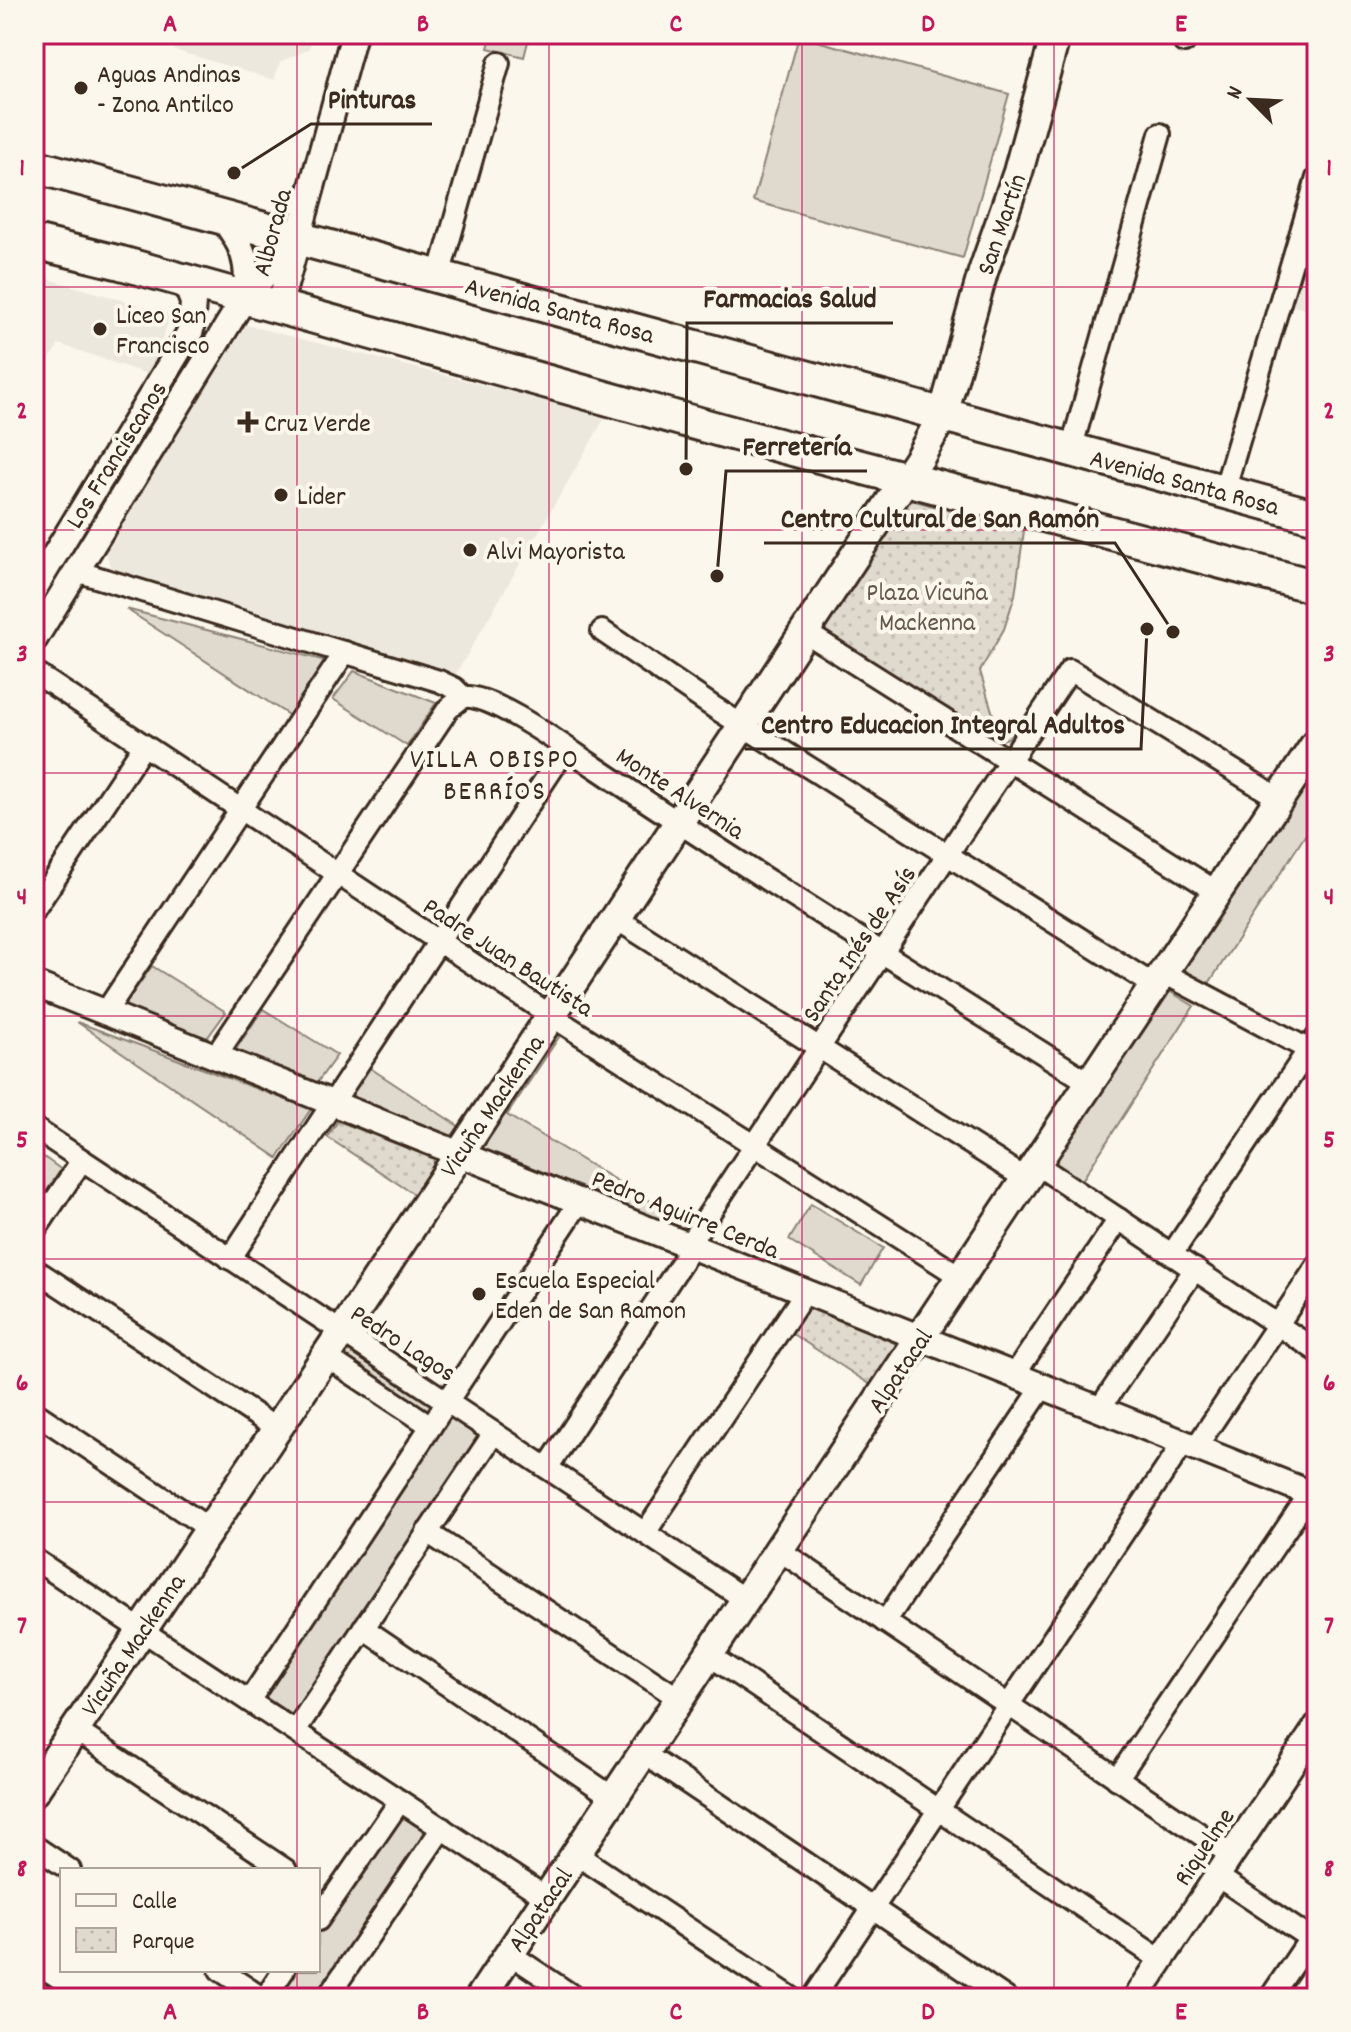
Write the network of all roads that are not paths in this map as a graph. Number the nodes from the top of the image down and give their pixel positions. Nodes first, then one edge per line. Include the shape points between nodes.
1 (354, 34) edge
2 (1056, 34) edge
3 (499, 63) dead end
4 (1160, 134) dead end
5 (34, 166) edge
6 (1317, 178) edge
7 (221, 217) junction
8 (298, 238) junction
9 (34, 242) edge
10 (439, 276) junction
11 (184, 280) junction
12 (245, 297) junction
13 (279, 307) junction
14 (943, 415) junction
15 (1071, 450) junction
16 (906, 480) junction
17 (1224, 491) junction
18 (83, 509) junction
19 (1317, 517) edge
20 (106, 523) junction
21 (76, 571) junction
22 (1317, 587) edge
23 (34, 589) edge
24 (602, 631) dead end
25 (805, 632) junction
26 (34, 640) edge
27 (345, 652) junction
28 (34, 672) edge
29 (463, 697) junction
30 (743, 725) junction
31 (1317, 742) edge
32 (144, 745) junction
33 (566, 748) junction
34 (1009, 761) junction
35 (1280, 799) junction
36 (241, 809) junction
37 (678, 823) junction
38 (947, 855) junction
39 (338, 874) junction
40 (1217, 892) junction
41 (34, 910) edge
42 (615, 918) junction
43 (439, 941) junction
44 (882, 952) junction
45 (1159, 980) junction
46 (34, 984) edge
47 (105, 1013) junction
48 (550, 1015) junction
49 (819, 1047) junction
50 (1314, 1047) edge
51 (215, 1057) junction
52 (1090, 1083) junction
53 (333, 1104) junction
54 (35, 1130) edge
55 (754, 1145) junction
56 (459, 1153) junction
57 (82, 1160) junction
58 (1031, 1171) junction
59 (580, 1201) junction
60 (1119, 1219) junction
61 (34, 1232) edge
62 (689, 1244) junction
63 (1172, 1254) junction
64 (230, 1259) junction
65 (1317, 1266) edge
66 (34, 1269) edge
67 (1195, 1269) junction
68 (961, 1277) junction
69 (806, 1291) junction
70 (1278, 1325) junction
71 (342, 1332) junction
72 (921, 1337) junction
73 (1317, 1351) edge
74 (325, 1356) junction
75 (1015, 1374) junction
76 (1044, 1385) junction
77 (447, 1402) junction
78 (1100, 1408) junction
79 (34, 1412) edge
80 (431, 1426) junction
81 (277, 1429) junction
82 (494, 1433) junction
83 (1190, 1444) junction
84 (547, 1468) junction
85 (1315, 1491) edge
86 (210, 1529) junction
87 (427, 1532) junction
88 (645, 1533) junction
89 (779, 1550) junction
90 (35, 1560) edge
91 (746, 1600) junction
92 (885, 1622) junction
93 (363, 1628) junction
94 (142, 1630) junction
95 (709, 1655) junction
96 (680, 1699) junction
97 (249, 1701) junction
98 (1008, 1705) junction
99 (1317, 1726) edge
100 (75, 1730) junction
101 (295, 1731) junction
102 (643, 1753) junction
103 (1117, 1779) junction
104 (34, 1791) edge
105 (614, 1798) junction
106 (400, 1801) junction
107 (939, 1809) junction
108 (442, 1828) junction
109 (34, 1846) edge
110 (576, 1854) junction
111 (1231, 1855) junction
112 (67, 1868) edge
113 (283, 1868) edge
114 (1217, 1876) junction
115 (325, 1896) edge
116 (547, 1898) junction
117 (873, 1908) junction
118 (1315, 1936) edge
119 (510, 1954) junction
120 (1161, 1960) junction
121 (223, 1972) edge
122 (283, 1972) edge
123 (34, 1989) edge
124 (48, 1998) edge
125 (264, 1998) edge
126 (327, 1998) edge
127 (480, 1998) edge
128 (576, 1998) edge
129 (792, 1998) edge
130 (813, 1998) edge
131 (1006, 1998) edge
132 (1136, 1998) edge
133 (1270, 1998) edge

1 - 8 street, Alborada
2 - 14 main road, San Martín
3 - 10 street
4 - 15 street
5 - 7 main road, Avenida Santa Rosa
6 - 17 street
7 - 8 main road, Avenida Santa Rosa
7 - 12 street via 243,250
8 - 10 main road, Avenida Santa Rosa
8 - 12 street, Los Franciscanos
8 - 13 street, Alborada
9 - 11 main road
10 - 14 main road, Avenida Santa Rosa
11 - 12 main road
11 - 18 street, Los Franciscanos via 193,306 191,330
12 - 13 main road
12 - 20 street, Los Franciscanos
13 - 16 main road
14 - 15 main road, Avenida Santa Rosa
14 - 16 main road, Vicuña Mackenna
15 - 17 main road, Avenida Santa Rosa
16 - 22 main road
16 - 25 main road, Vicuña Mackenna
17 - 19 main road, Avenida Santa Rosa
18 - 20 street
18 - 23 street, Los Franciscanos
20 - 21 street, Los Franciscanos
21 - 26 street, Los Franciscanos
21 - 27 street, Monte Alvernia
24 - 30 street
25 - 30 main road, Vicuña Mackenna
25 - 34 street
27 - 29 street, Monte Alvernia via 447,684
27 - 36 street
28 - 32 street, Padre Juan Bautista
29 - 33 street, Monte Alvernia via 487,702
29 - 39 street via 448,709
30 - 37 main road, Vicuña Mackenna
30 - 38 street
31 - 35 main road, Alpatacal
32 - 36 street, Padre Juan Bautista
32 - 41 street
33 - 37 street, Monte Alvernia
33 - 43 street
34 - 35 street, Santa Inés de Asís via 1070,670
34 - 38 street, Santa Inés de Asís
34 - 40 street
35 - 40 main road, Alpatacal
36 - 39 street, Padre Juan Bautista
36 - 47 street
37 - 42 main road, Vicuña Mackenna
37 - 44 street, Monte Alvernia
38 - 44 street, Santa Inés de Asís
38 - 45 street
39 - 43 street, Padre Juan Bautista
39 - 51 street
40 - 45 main road, Alpatacal
42 - 48 main road, Vicuña Mackenna
42 - 49 street
43 - 48 street, Padre Juan Bautista
43 - 53 street
44 - 49 street, Santa Inés de Asís
44 - 52 street, Monte Alvernia
45 - 50 street
45 - 52 main road, Alpatacal
46 - 47 street, Pedro Aguirre Cerda
47 - 51 street, Pedro Aguirre Cerda
48 - 55 street, Padre Juan Bautista
48 - 56 main road, Vicuña Mackenna
49 - 55 street, Santa Inés de Asís
49 - 58 street
50 - 63 street
51 - 53 street, Pedro Aguirre Cerda
52 - 58 main road, Alpatacal
53 - 56 street, Pedro Aguirre Cerda
53 - 64 street
54 - 57 street, Pedro Lagos
55 - 62 street, Santa Inés de Asís
55 - 68 street, Padre Juan Bautista
56 - 59 street, Pedro Aguirre Cerda
56 - 71 main road, Vicuña Mackenna
57 - 61 street
57 - 64 street, Pedro Lagos
58 - 60 street
58 - 68 main road, Alpatacal
59 - 62 street, Pedro Aguirre Cerda
59 - 77 street
60 - 63 street
60 - 75 street
62 - 69 street, Pedro Aguirre Cerda
62 - 84 street, Santa Inés de Asís
63 - 67 street
64 - 71 street, Pedro Lagos
65 - 70 street
66 - 81 street
67 - 70 street
67 - 78 street
68 - 72 main road, Alpatacal
69 - 72 street, Pedro Aguirre Cerda
69 - 88 street
70 - 73 street
70 - 83 street
71 - 74 main road, Vicuña Mackenna
71 - 77 street, Pedro Lagos
72 - 75 street, Pedro Aguirre Cerda
72 - 89 main road, Alpatacal
74 - 80 street
74 - 81 main road, Vicuña Mackenna
75 - 76 street, Pedro Aguirre Cerda
76 - 78 street, Pedro Aguirre Cerda
76 - 92 street
77 - 80 street
77 - 82 street, Pedro Lagos
78 - 83 street, Pedro Aguirre Cerda
79 - 86 street
80 - 97 street
81 - 86 main road, Vicuña Mackenna
82 - 84 street, Pedro Lagos
82 - 87 street
83 - 85 street, Pedro Aguirre Cerda
83 - 98 street
84 - 88 street, Pedro Lagos
85 - 103 street
86 - 94 main road, Vicuña Mackenna
87 - 93 street
87 - 96 street
88 - 91 street, Pedro Lagos
89 - 91 main road, Alpatacal
89 - 92 street
90 - 94 street
91 - 95 main road, Alpatacal
92 - 98 street
93 - 101 street
93 - 105 street
94 - 97 street
94 - 100 main road, Vicuña Mackenna
95 - 96 main road, Alpatacal
95 - 107 street
96 - 102 main road, Alpatacal
97 - 101 street
98 - 103 street
98 - 107 street
99 - 111 street, Riquelme
100 - 104 main road, Vicuña Mackenna
100 - 113 street
101 - 106 street
102 - 105 main road, Alpatacal
102 - 117 street
103 - 111 street
105 - 110 main road, Alpatacal
106 - 108 street
106 - 115 street
107 - 117 street
107 - 120 street
108 - 116 street
108 - 126 street
109 - 112 street
110 - 116 main road, Alpatacal
110 - 129 street
111 - 114 street, Riquelme
114 - 118 street
114 - 120 street, Riquelme
116 - 119 main road, Alpatacal
117 - 130 street
117 - 131 street
118 - 133 street
119 - 127 main road, Alpatacal
119 - 128 street
120 - 132 street, Riquelme
121 - 125 street
122 - 125 street
123 - 124 street

